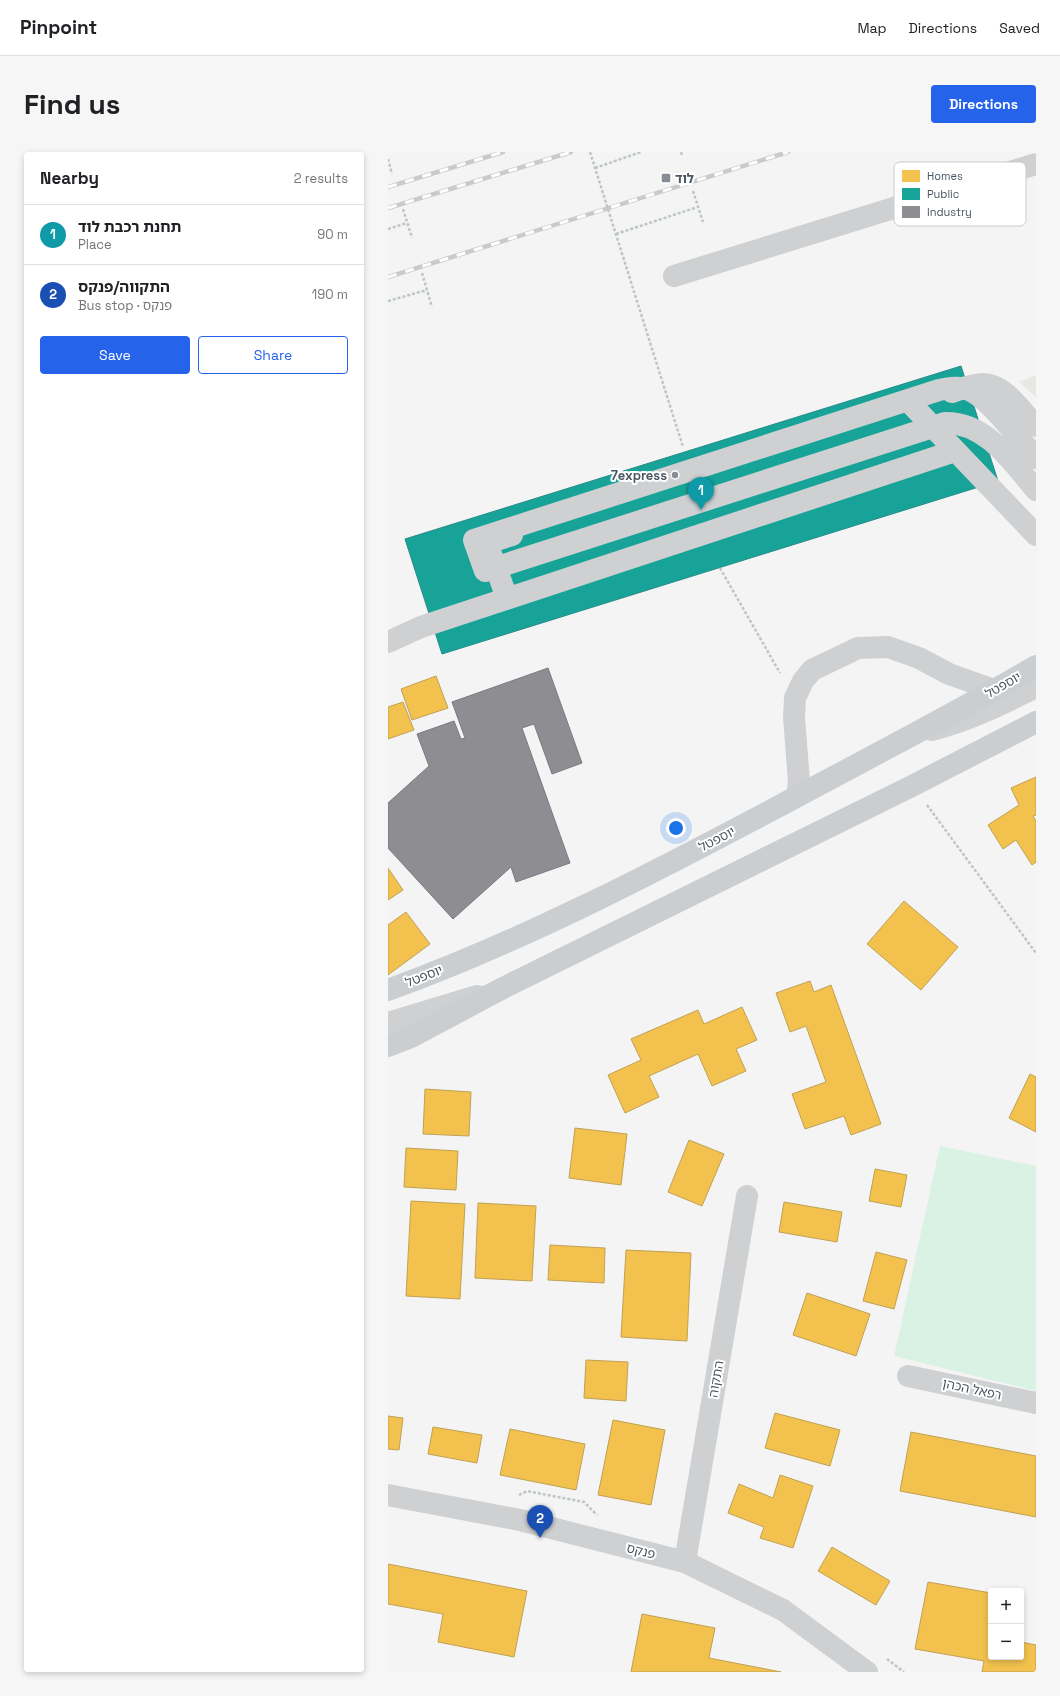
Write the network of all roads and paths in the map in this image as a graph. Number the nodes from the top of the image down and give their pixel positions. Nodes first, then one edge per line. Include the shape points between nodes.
1 (590, 152) edge
2 (641, 152) edge
3 (388, 160) edge
4 (1036, 164) edge
5 (1026, 167) edge
6 (595, 168) junction
7 (392, 174) dead end
8 (693, 191) dead end
9 (698, 207) junction
10 (894, 208) edge
11 (403, 209) dead end
12 (703, 222) dead end
13 (407, 223) junction
14 (388, 229) edge
15 (616, 234) junction
16 (412, 238) dead end
17 (422, 273) dead end
18 (674, 276) dead end
19 (427, 290) junction
20 (388, 302) edge
21 (432, 307) dead end
22 (911, 404) junction
23 (1036, 426) edge
24 (955, 451) junction
25 (685, 452) dead end
26 (1036, 458) edge
27 (1036, 490) edge
28 (1036, 535) edge
29 (720, 568) dead end
30 (507, 598) junction
31 (388, 642) edge
32 (1036, 666) edge
33 (1036, 687) edge
34 (994, 690) junction
35 (795, 698) junction
36 (1036, 722) edge
37 (916, 734) junction
38 (912, 786) junction
39 (797, 796) junction
40 (1036, 953) edge
41 (503, 988) junction
42 (388, 990) edge
43 (388, 1023) edge
44 (388, 1046) edge
45 (747, 1196) dead end
46 (908, 1376) dead end
47 (1036, 1403) edge
48 (388, 1495) edge
49 (685, 1562) junction
50 (867, 1672) edge

1 - 6 path, bridge
2 - 6 path
3 - 7 path
4 - 5 street
6 - 15 path, bridge
8 - 9 path
9 - 12 path
9 - 15 path
10 - 18 street
11 - 13 path
13 - 14 path
13 - 16 path
15 - 25 path, bridge
17 - 19 path
19 - 20 path
19 - 21 path
22 - 23 street via 983,384 1000,389
22 - 24 street
22 - 30 street via 487,543
24 - 28 street
24 - 30 street
26 - 27 street, bridge via 981,396 969,389 954,387 931,392 474,540 485,571 946,424 957,423 985,435
29 - 35 path
30 - 31 street via 421,627
32 - 34 main road, יוספטל
33 - 37 street via 965,720
34 - 35 street via 949,674 919,658 888,647 858,648 812,670
34 - 37 main road, יוספטל
35 - 39 street via 799,782
36 - 38 main road
37 - 39 main road, יוספטל
38 - 40 path
38 - 41 main road
39 - 42 main road, יוספטל via 552,921 487,951
41 - 43 street
41 - 44 main road via 411,1037
45 - 49 street, התקוה
46 - 47 street, רפאל הכהן
48 - 49 street, פנקס via 520,1520
49 - 50 street, פנקס via 782,1610

